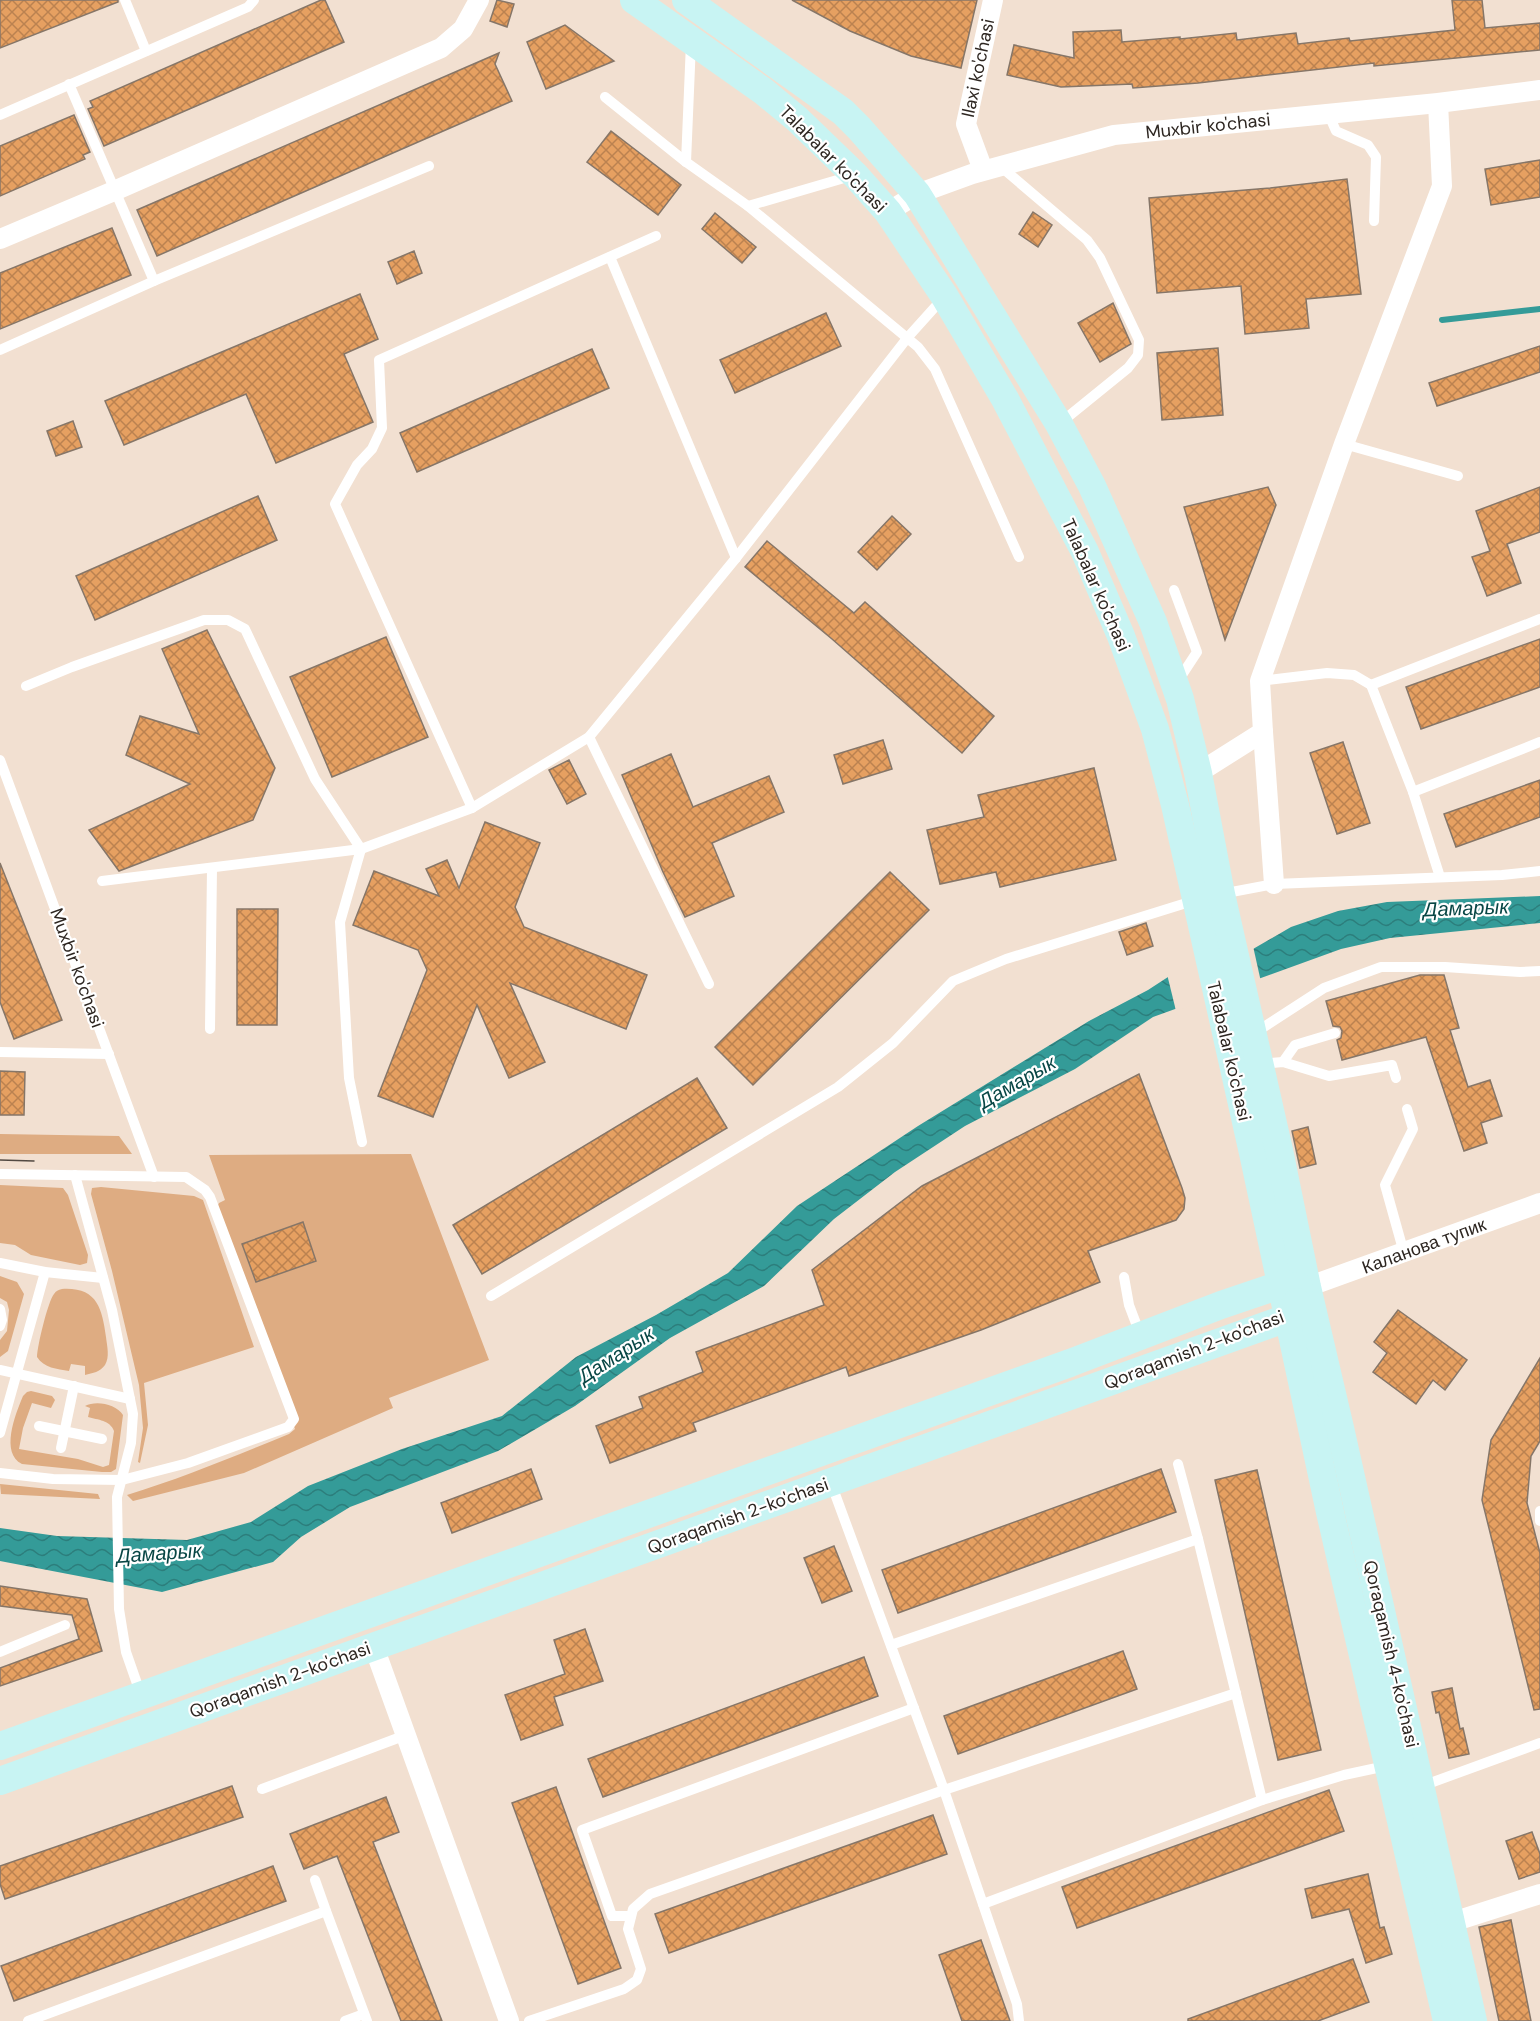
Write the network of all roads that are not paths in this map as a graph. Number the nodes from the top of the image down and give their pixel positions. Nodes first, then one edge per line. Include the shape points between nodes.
1 (125, 0) edge
2 (254, 0) edge
3 (479, 0) edge
4 (634, 0) edge
5 (686, 0) edge
6 (993, 0) edge
7 (691, 40) junction
8 (146, 51) junction
9 (69, 84) junction
10 (1540, 90) edge
11 (605, 97) dead end
12 (1438, 103) junction
13 (1331, 114) junction
14 (0, 115) edge
15 (686, 162) junction
16 (429, 166) dead end
17 (991, 168) junction
18 (855, 175) junction
19 (114, 191) junction
20 (917, 194) junction
21 (748, 206) junction
22 (888, 212) junction
23 (1374, 221) dead end
24 (656, 236) dead end
25 (0, 239) edge
26 (610, 256) junction
27 (154, 281) junction
28 (945, 297) junction
29 (908, 337) junction
30 (0, 350) edge
31 (1059, 424) junction
32 (1344, 444) junction
33 (1458, 476) dead end
34 (1019, 557) dead end
35 (736, 558) junction
36 (1174, 590) dead end
37 (1540, 619) edge
38 (1260, 681) junction
39 (1371, 685) junction
40 (26, 686) dead end
41 (1175, 686) junction
42 (1263, 732) junction
43 (589, 736) junction
44 (1540, 742) edge
45 (0, 759) edge
46 (1198, 773) junction
47 (1413, 792) junction
48 (472, 808) junction
49 (361, 849) junction
50 (212, 868) junction
51 (1540, 872) edge
52 (1440, 877) junction
53 (102, 881) dead end
54 (1274, 884) junction
55 (1208, 897) junction
56 (1540, 971) edge
57 (709, 984) dead end
58 (1233, 1009) junction
59 (210, 1029) dead end
60 (1253, 1034) junction
61 (1335, 1034) dead end
62 (0, 1052) edge
63 (109, 1054) junction
64 (1271, 1063) junction
65 (1396, 1078) dead end
66 (1407, 1109) dead end
67 (362, 1142) dead end
68 (0, 1174) edge
69 (75, 1175) junction
70 (154, 1177) junction
71 (1540, 1203) edge
72 (1404, 1253) junction
73 (0, 1263) edge
74 (45, 1272) junction
75 (1124, 1277) dead end
76 (103, 1278) junction
77 (1293, 1286) junction
78 (491, 1296) dead end
79 (0, 1309) edge
80 (1287, 1318) junction
81 (0, 1326) edge
82 (1141, 1337) junction
83 (0, 1370) edge
84 (17, 1374) junction
85 (74, 1386) junction
86 (130, 1399) junction
87 (39, 1426) dead end
88 (65, 1431) junction
89 (0, 1433) edge
90 (102, 1439) dead end
91 (61, 1448) dead end
92 (1178, 1464) dead end
93 (0, 1473) edge
94 (122, 1480) junction
95 (831, 1482) junction
96 (1540, 1511) edge
97 (1540, 1521) edge
98 (1198, 1539) junction
99 (65, 1624) dead end
100 (891, 1645) junction
101 (374, 1647) junction
102 (269, 1650) junction
103 (0, 1652) edge
104 (280, 1680) junction
105 (1236, 1693) junction
106 (141, 1695) junction
107 (914, 1708) junction
108 (406, 1735) junction
109 (2, 1740) edge
110 (1540, 1743) edge
111 (1389, 1765) junction
112 (0, 1781) edge
113 (1421, 1786) junction
114 (262, 1789) dead end
115 (944, 1790) junction
116 (1262, 1800) junction
117 (315, 1880) dead end
118 (1538, 1893) edge
119 (983, 1904) junction
120 (326, 1911) junction
121 (631, 1916) junction
122 (1439, 1927) junction
123 (365, 2018) edge
124 (28, 2021) edge
125 (345, 2021) edge
126 (509, 2021) edge
127 (529, 2021) edge
128 (1019, 2021) edge
129 (1447, 2021) edge
130 (1473, 2021) edge

1 - 8 lane
2 - 8 lane via 248,7
3 - 19 street via 463,29 441,48
4 - 7 main road, Talabalar ko'chasi
5 - 20 main road, Talabalar ko'chasi via 843,112
6 - 17 street, Ilaxi ko'chasi via 966,124
7 - 15 lane
7 - 18 main road, Talabalar ko'chasi via 797,119
8 - 9 lane
9 - 14 lane
9 - 19 lane
10 - 12 street, Muxbir ko'chasi
11 - 15 lane
12 - 13 street, Muxbir ko'chasi
12 - 32 street via 1443,186
13 - 17 street, Muxbir ko'chasi via 1114,135
13 - 23 lane via 1336,131 1368,145 1376,157
15 - 21 lane
16 - 27 lane
17 - 20 street, Muxbir ko'chasi
17 - 31 lane via 1087,240 1100,258 1139,340 1138,355 1128,368
18 - 21 lane
18 - 22 main road, Talabalar ko'chasi
19 - 25 street
19 - 27 lane
20 - 22 street, Muxbir ko'chasi
20 - 31 main road, Talabalar ko'chasi
21 - 29 lane
22 - 28 main road, Talabalar ko'chasi
24 - 26 lane
26 - 35 lane
26 - 48 lane via 380,360 382,428 335,504
27 - 30 lane
28 - 29 lane
28 - 55 main road, Talabalar ko'chasi via 1005,399 1080,543 1121,636
29 - 34 lane via 935,369
29 - 35 lane
31 - 41 main road, Talabalar ko'chasi via 1140,592
32 - 33 lane
32 - 38 street
35 - 43 lane
36 - 41 lane via 1197,652
37 - 39 lane
38 - 39 lane via 1327,673 1354,675
38 - 42 street
39 - 47 lane
40 - 49 lane via 204,620 228,620 245,629 315,779
41 - 46 main road, Talabalar ko'chasi
42 - 46 street
42 - 54 street
43 - 48 lane
43 - 57 lane
44 - 47 lane
45 - 63 lane, Muxbir ko'chasi
46 - 55 main road, Talabalar ko'chasi
47 - 52 lane
48 - 49 lane
49 - 50 lane
49 - 67 lane via 340,922 349,1078
50 - 53 lane
50 - 59 lane
51 - 52 lane
52 - 54 lane
54 - 55 lane
55 - 58 main road, Talabalar ko'chasi
55 - 78 lane via 1006,958 953,981 893,1043 838,1087
56 - 60 lane via 1381,967 1324,988
58 - 60 main road, Talabalar ko'chasi
58 - 77 main road, Talabalar ko'chasi via 1259,1182
60 - 64 main road, Talabalar ko'chasi
61 - 64 lane via 1295,1045
62 - 63 lane
63 - 70 lane, Muxbir ko'chasi
64 - 65 lane via 1329,1076 1392,1065
64 - 77 main road, Talabalar ko'chasi
66 - 72 lane via 1413,1129 1385,1185
68 - 69 lane
69 - 70 lane
69 - 76 lane
70 - 94 lane via 186,1177 210,1197 294,1419 288,1427 188,1463
71 - 72 street, Каланова тупик
72 - 77 street, Каланова тупик
73 - 74 lane
74 - 76 lane
74 - 84 lane
75 - 82 lane
76 - 86 lane
77 - 80 main road, Talabalar ko'chasi
77 - 82 main road, Qoraqamish 2-ko'chasi via 1221,1305
77 - 113 main road, Qoraqamish 4-ko'chasi
79 - 81 lane
80 - 95 main road, Qoraqamish 2-ko'chasi
80 - 111 main road, Qoraqamish 4-ko'chasi
82 - 102 main road, Qoraqamish 2-ko'chasi
83 - 84 lane
84 - 85 lane
84 - 89 lane
85 - 86 lane
85 - 88 lane
86 - 94 lane via 131,1443
87 - 88 lane
88 - 90 lane
88 - 91 lane
92 - 98 lane
93 - 94 lane
94 - 106 lane via 117,1497 119,1609 126,1652
95 - 100 lane
95 - 101 main road, Qoraqamish 2-ko'chasi
96 - 97 lane
98 - 100 lane
98 - 105 lane
99 - 103 lane
100 - 107 lane
101 - 104 main road, Qoraqamish 2-ko'chasi
101 - 108 street
102 - 104 main road
102 - 106 main road, Qoraqamish 2-ko'chasi
104 - 112 main road, Qoraqamish 2-ko'chasi
105 - 115 lane
105 - 116 lane
106 - 109 main road, Qoraqamish 2-ko'chasi
107 - 115 lane
107 - 121 lane via 582,1830 612,1916
108 - 114 lane
108 - 126 street
110 - 113 lane
111 - 116 lane
111 - 122 main road, Qoraqamish 4-ko'chasi
113 - 122 main road, Qoraqamish 4-ko'chasi
115 - 119 lane
115 - 121 lane via 650,1894 633,1909
116 - 119 lane
117 - 120 lane
118 - 122 street
119 - 128 lane via 1017,2004
120 - 123 lane
120 - 124 lane
121 - 127 lane via 628,1929 641,1969 637,1980 624,1989
122 - 129 main road, Qoraqamish 4-ko'chasi
122 - 130 main road, Qoraqamish 4-ko'chasi
123 - 125 lane

